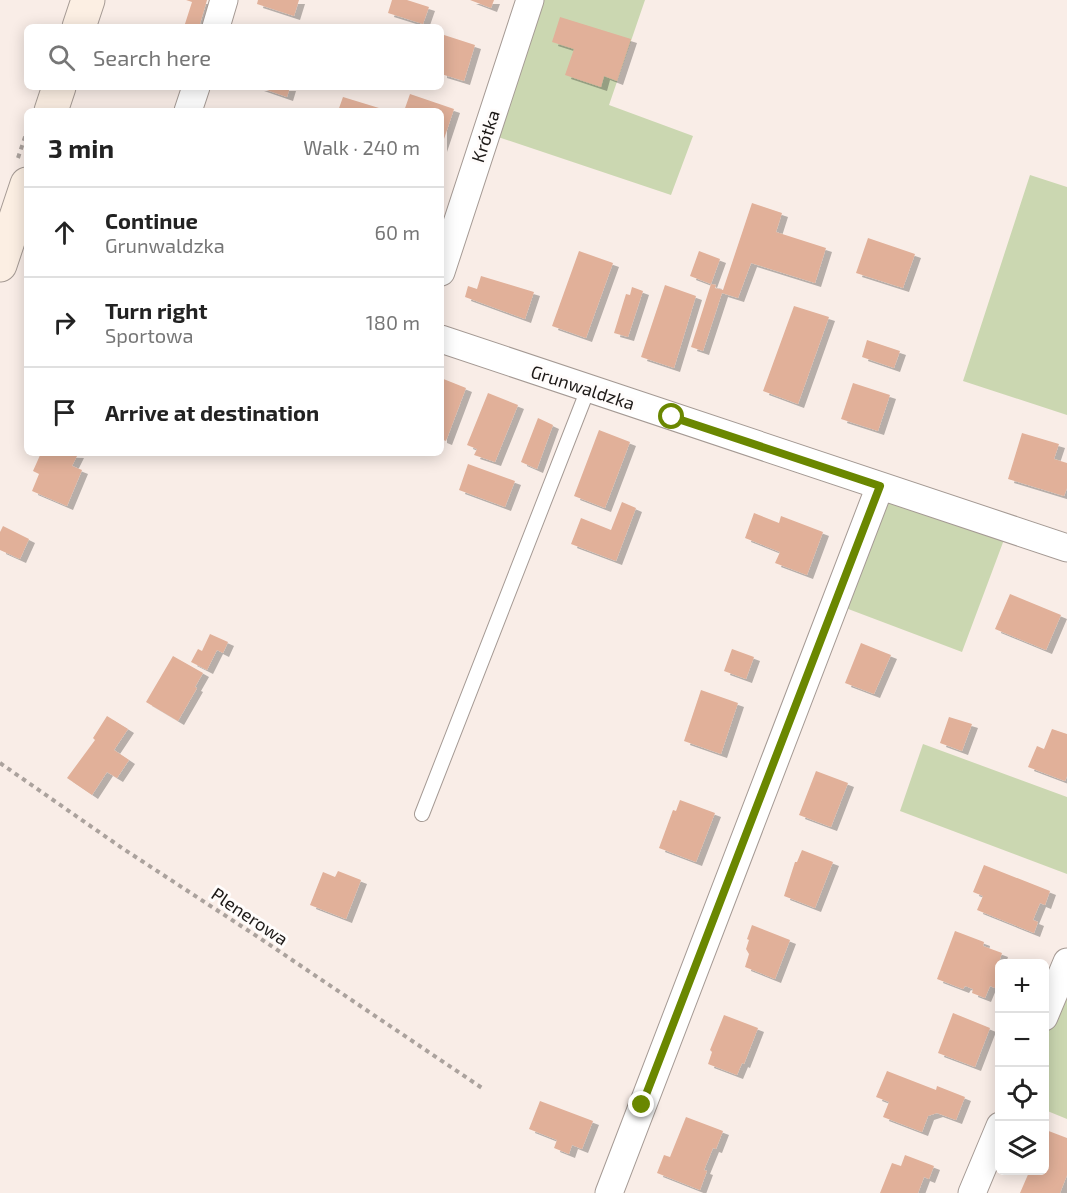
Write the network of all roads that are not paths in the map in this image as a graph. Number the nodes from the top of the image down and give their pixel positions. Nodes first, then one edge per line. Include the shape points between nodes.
1 (88, 0) edge
2 (224, 0) edge
3 (530, 0) edge
4 (80, 24) edge
5 (217, 24) edge
6 (58, 90) edge
7 (195, 90) edge
8 (52, 108) edge
9 (189, 108) edge
10 (24, 200) edge
11 (444, 263) edge
12 (0, 266) edge
13 (444, 340) edge
14 (588, 389) junction
15 (880, 486) junction
16 (1067, 548) edge
17 (422, 814) dead end
18 (1067, 962) edge
19 (1046, 1013) edge
20 (995, 1136) edge
21 (609, 1193) edge
22 (972, 1193) edge

1 - 4 street
2 - 5 street
3 - 11 street, Krótka
6 - 8 street
7 - 9 street
10 - 12 street
13 - 14 street, Grunwaldzka
14 - 15 street, Grunwaldzka
14 - 17 lane
15 - 16 street, Grunwaldzka
15 - 21 street
18 - 19 street
20 - 22 street

